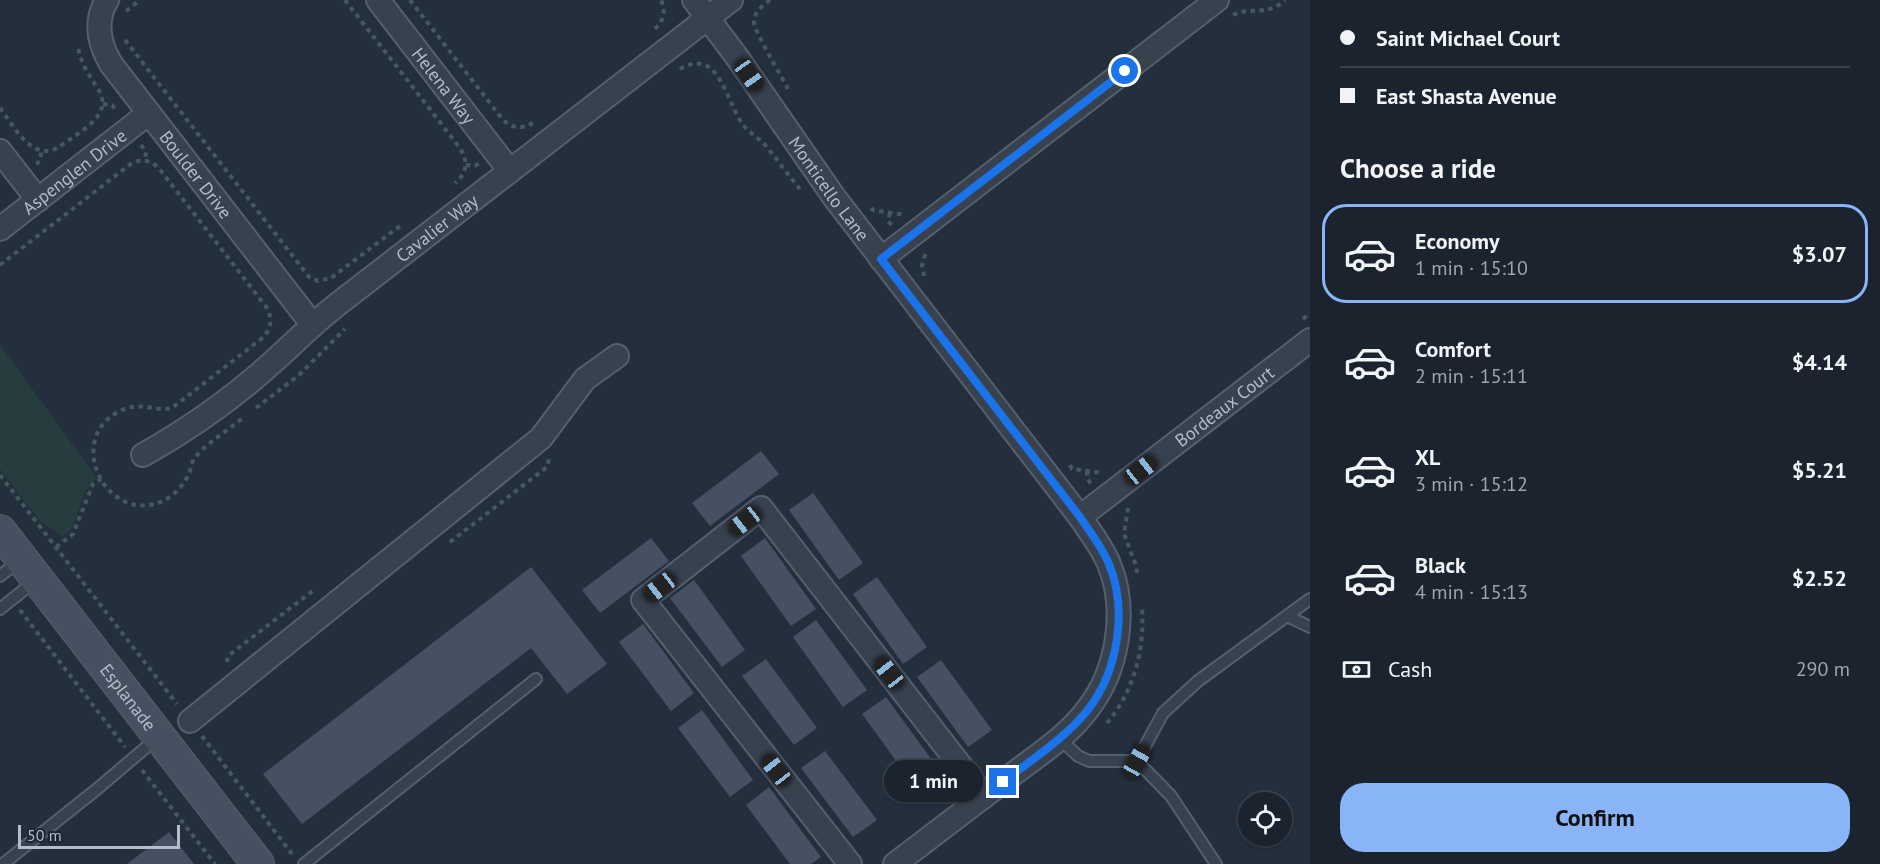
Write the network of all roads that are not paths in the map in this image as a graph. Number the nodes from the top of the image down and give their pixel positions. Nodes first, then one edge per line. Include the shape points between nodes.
1 (378, 0) edge
2 (694, 0) edge
3 (731, 0) edge
4 (1223, 9) edge
5 (110, 10) edge
6 (708, 18) junction
7 (149, 113) junction
8 (0, 151) edge
9 (510, 171) junction
10 (38, 200) junction
11 (0, 229) edge
12 (881, 259) junction
13 (312, 324) junction
14 (1306, 330) edge
15 (616, 356) dead end
16 (143, 455) dead end
17 (1080, 517) junction
18 (0, 531) edge
19 (20, 572) edge
20 (1310, 599) edge
21 (0, 609) edge
22 (1287, 616) junction
23 (1310, 627) edge
24 (536, 679) dead end
25 (190, 721) road end
26 (159, 736) junction
27 (1059, 738) junction
28 (1137, 761) junction
29 (984, 796) junction
30 (3, 864) edge
31 (258, 864) edge
32 (304, 864) edge
33 (849, 864) edge
34 (896, 864) edge
35 (1216, 864) edge

1 - 9 street, Helena Way
2 - 6 street, Monticello Lane
3 - 6 street, Cavalier Way
4 - 12 street
5 - 7 street, Boulder Drive via 99,38 103,51
6 - 9 street, Cavalier Way
6 - 12 street, Monticello Lane
7 - 10 street, Aspenglen Drive
7 - 13 street, Boulder Drive
8 - 10 street
9 - 13 street, Cavalier Way
10 - 11 street, Aspenglen Drive
12 - 17 street, Monticello Lane
13 - 16 street, Cavalier Way via 275,360 196,423
14 - 17 street, Bordeaux Court
15 - 25 street via 585,378 541,438
17 - 27 street, Monticello Lane via 1100,546 1115,584 1115,650 1098,696
18 - 19 main road, Esplanade
19 - 21 lane via 12,600
19 - 26 main road, Esplanade
20 - 22 lane
22 - 23 lane
22 - 28 lane via 1198,681 1163,713
24 - 32 lane
26 - 30 lane
26 - 31 main road, Esplanade
27 - 28 lane via 1089,761
27 - 29 street, Monticello Lane
28 - 35 lane via 1171,796
29 - 33 street via 762,508 644,600
29 - 34 street, Monticello Lane

